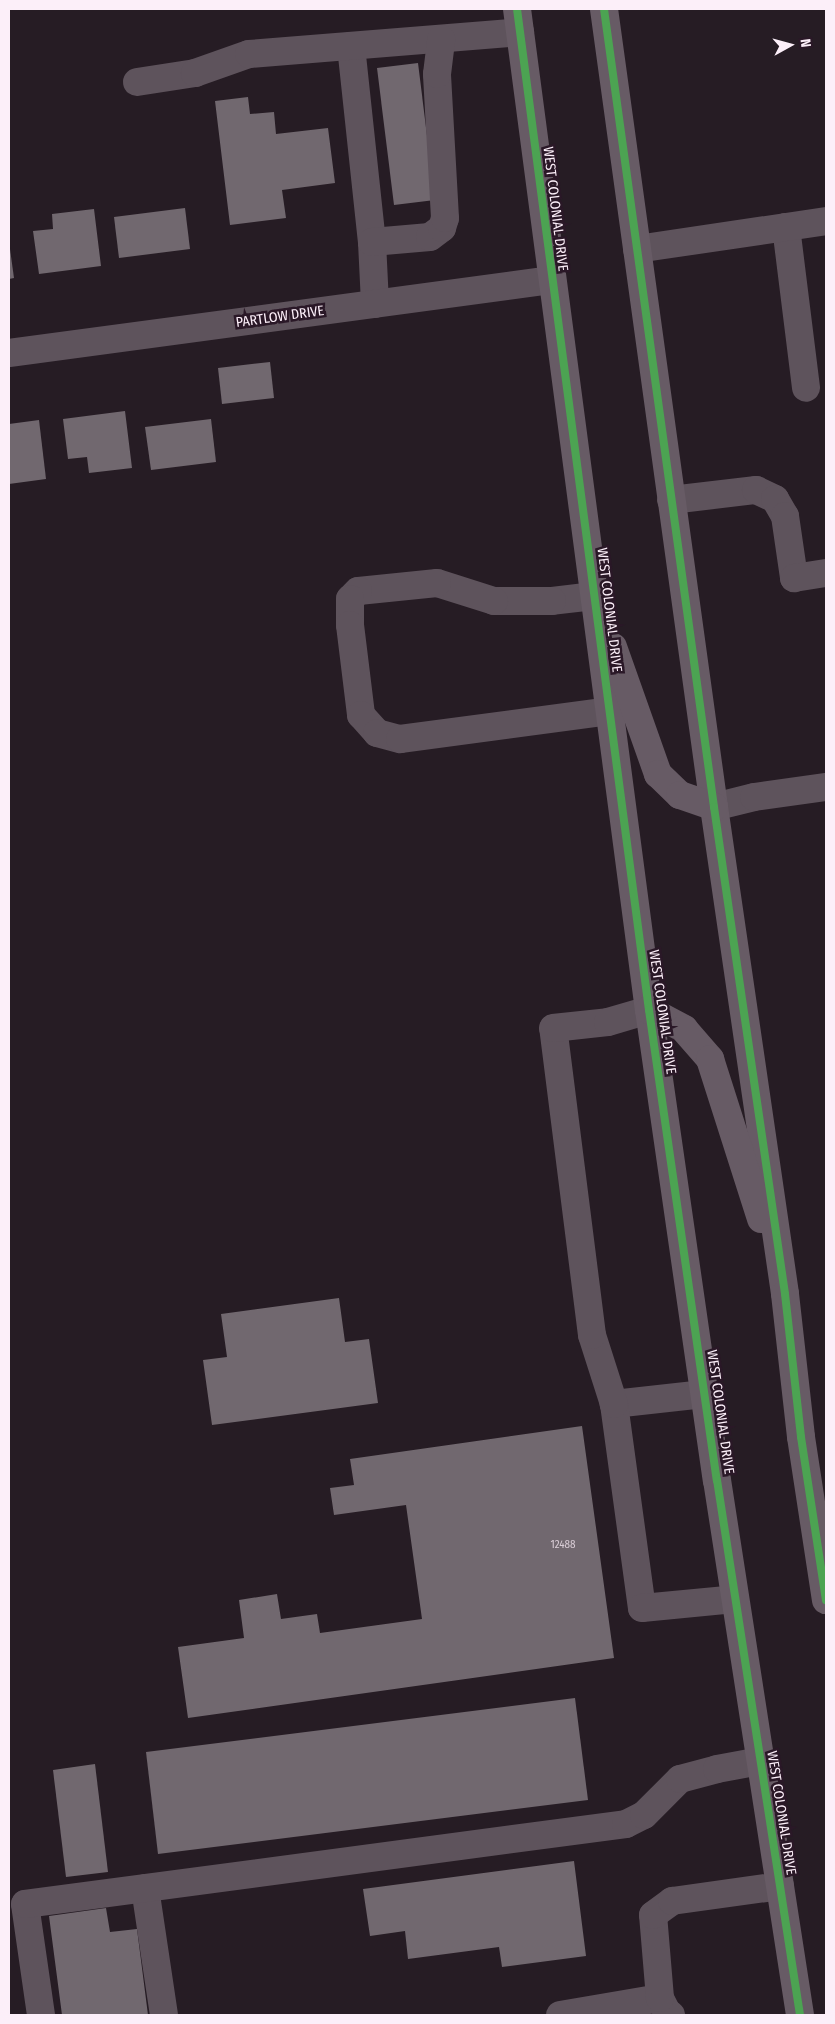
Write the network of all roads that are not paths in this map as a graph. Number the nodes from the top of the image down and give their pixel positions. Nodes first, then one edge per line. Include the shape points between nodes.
1 (604, 9) edge
2 (518, 20) edge
3 (441, 39) junction
4 (351, 46) junction
5 (137, 82) dead end
6 (826, 221) edge
7 (786, 227) junction
8 (372, 242) junction
9 (637, 249) junction
10 (552, 280) junction
11 (375, 304) junction
12 (9, 353) edge
13 (806, 388) dead end
14 (671, 500) junction
15 (826, 573) edge
16 (594, 596) junction
17 (610, 711) junction
18 (826, 787) edge
19 (714, 807) junction
20 (649, 1010) junction
21 (785, 1294) junction
22 (704, 1394) junction
23 (614, 1404) junction
24 (821, 1538) edge
25 (735, 1599) junction
26 (826, 1600) edge
27 (760, 1761) junction
28 (780, 1886) junction
29 (145, 1888) junction
30 (666, 2007) edge
31 (622, 2010) edge
32 (41, 2015) edge
33 (164, 2015) edge
34 (569, 2015) edge
35 (800, 2015) edge

1 - 9 highway
2 - 3 street
2 - 10 highway, WEST COLONIAL DRIVE
3 - 4 street
3 - 8 street via 437,74 445,218 442,228 430,237
4 - 5 street via 249,54 195,73
4 - 8 street
6 - 7 street
7 - 9 street
7 - 13 street
8 - 11 street
9 - 14 highway
10 - 11 street, PARTLOW DRIVE
10 - 16 highway, WEST COLONIAL DRIVE
11 - 12 street, PARTLOW DRIVE
14 - 15 street via 756,490 775,499 785,516 794,578
14 - 19 highway
16 - 17 highway, WEST COLONIAL DRIVE
16 - 17 street via 552,601 494,601 437,583 358,591 350,599 350,625 361,715 377,733 400,738
16 - 19 highway via 658,774 680,795
17 - 20 highway, WEST COLONIAL DRIVE
18 - 19 street via 754,797
19 - 21 highway
20 - 21 highway via 684,1029 710,1059
20 - 22 highway, WEST COLONIAL DRIVE
20 - 23 street via 608,1022 554,1028 592,1335
21 - 24 highway via 801,1437
22 - 23 street
22 - 25 highway, WEST COLONIAL DRIVE
23 - 25 street via 642,1608
24 - 26 highway
25 - 27 highway, WEST COLONIAL DRIVE
27 - 28 highway, WEST COLONIAL DRIVE
27 - 29 street via 680,1778 644,1815 626,1824
28 - 30 street via 672,1900 653,1914
28 - 35 highway, WEST COLONIAL DRIVE
29 - 32 street via 25,1904
29 - 33 street
30 - 31 street
31 - 34 street

